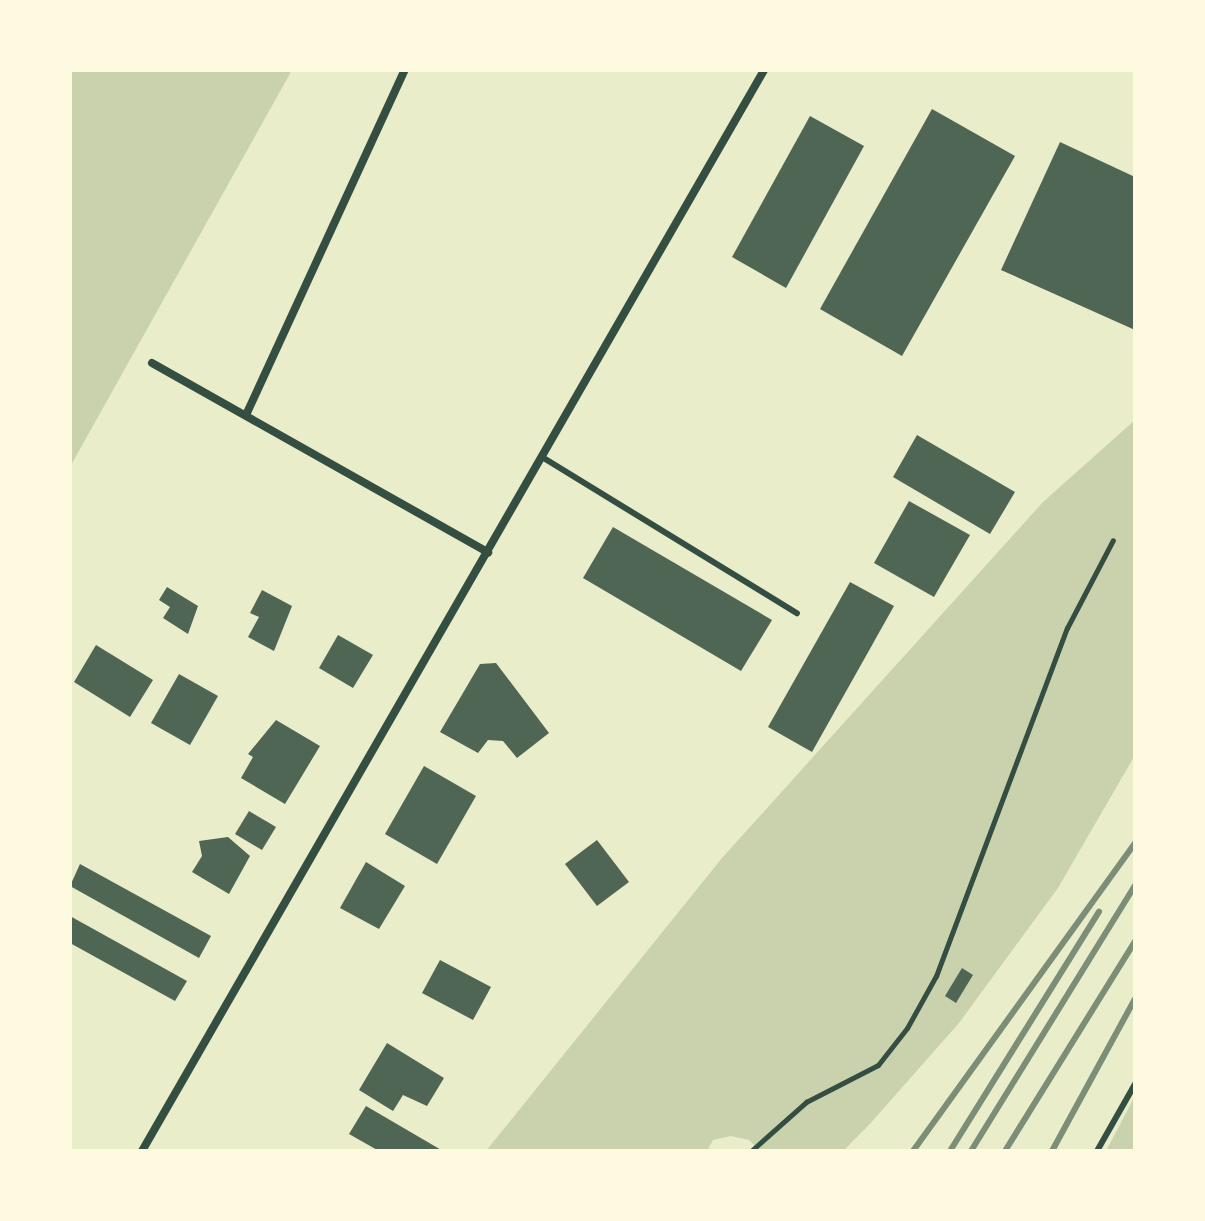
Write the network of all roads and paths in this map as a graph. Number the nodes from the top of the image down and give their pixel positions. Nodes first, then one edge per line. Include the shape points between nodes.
1 (405, 70) edge
2 (764, 70) edge
3 (152, 363) dead end
4 (246, 415) junction
5 (542, 457) junction
6 (1113, 540) dead end
7 (488, 552) junction
8 (797, 613) dead end
9 (1135, 1084) edge
10 (142, 1151) edge
11 (751, 1151) edge
12 (1097, 1151) edge

1 - 4 street
2 - 5 street
3 - 4 street
4 - 7 street
5 - 7 street
5 - 8 lane
6 - 11 path via 1067,628 936,976 907,1028 878,1065 806,1102
7 - 10 street
9 - 12 lane

